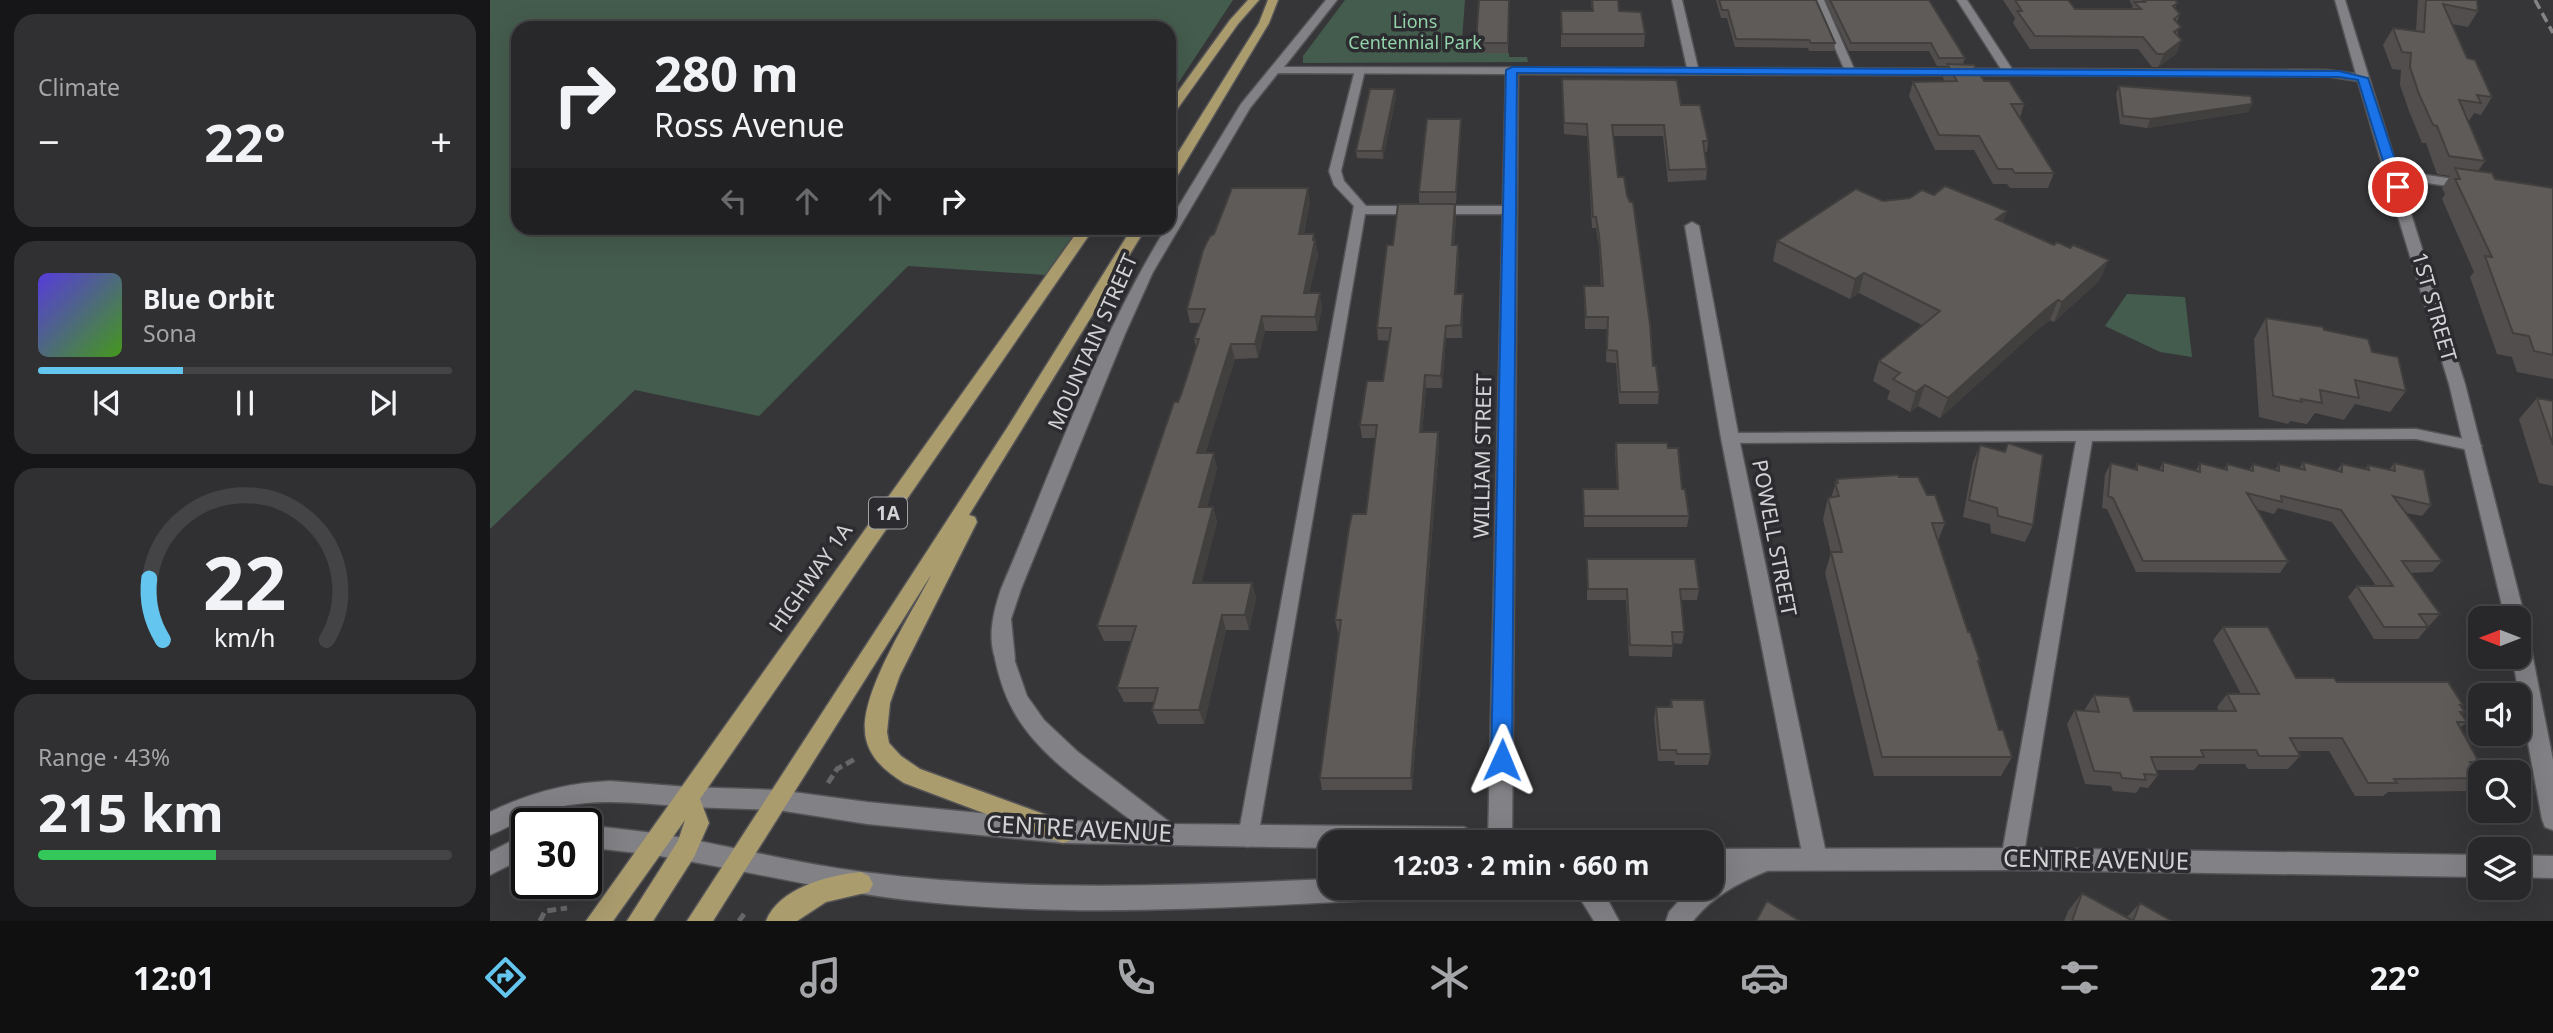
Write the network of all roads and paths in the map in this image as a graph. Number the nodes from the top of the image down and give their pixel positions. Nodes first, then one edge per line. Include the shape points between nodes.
1 (1254, 0) edge
2 (1273, 0) edge
3 (1332, 0) edge
4 (1677, 0) edge
5 (1819, 0) edge
6 (1962, 0) edge
7 (2340, 0) edge
8 (1275, 70) junction
9 (1360, 70) junction
10 (1512, 70) junction
11 (1693, 71) junction
12 (1850, 71) junction
13 (2008, 71) junction
14 (2363, 78) junction
15 (1176, 102) edge
16 (1176, 167) edge
17 (2392, 174) junction
18 (2477, 186) edge
19 (1510, 209) junction
20 (1359, 210) junction
21 (1176, 219) edge
22 (1692, 226) dead end
23 (1082, 235) edge
24 (1135, 235) edge
25 (1166, 235) edge
26 (1013, 432) junction
27 (2085, 436) junction
28 (1730, 438) junction
29 (2474, 446) junction
30 (2512, 606) edge
31 (2525, 669) edge
32 (855, 759) dead end
33 (825, 787) dead end
34 (688, 797) junction
35 (778, 800) junction
36 (2553, 819) edge
37 (490, 824) edge
38 (1500, 830) edge
39 (1063, 832) junction
40 (1167, 835) junction
41 (1248, 837) junction
42 (1318, 837) edge
43 (602, 838) edge
44 (654, 844) junction
45 (686, 849) junction
46 (511, 853) edge
47 (1815, 858) junction
48 (739, 859) junction
49 (1771, 859) junction
50 (2012, 859) junction
51 (1724, 860) edge
52 (490, 864) edge
53 (2468, 866) edge
54 (2531, 866) edge
55 (2553, 867) edge
56 (1724, 879) edge
57 (861, 884) junction
58 (1318, 891) edge
59 (1595, 900) edge
60 (1694, 900) edge
61 (567, 908) dead end
62 (744, 914) dead end
63 (540, 921) edge
64 (598, 921) edge
65 (639, 921) edge
66 (699, 921) edge
67 (739, 921) edge
68 (778, 921) edge
69 (1607, 921) edge
70 (1678, 921) edge

1 - 15 main road
2 - 16 main road via 1264,23
3 - 8 street, MOUNTAIN STREET
4 - 11 street
5 - 12 lane
6 - 13 street
7 - 14 street, 1ST STREET
8 - 9 street
8 - 21 street, MOUNTAIN STREET via 1245,107
9 - 10 street
9 - 20 lane via 1335,171
10 - 11 street
10 - 19 street, WILLIAM STREET
11 - 12 street
12 - 13 street
13 - 14 street via 2326,73
14 - 17 street, 1ST STREET
17 - 18 street
17 - 29 street, 1ST STREET
19 - 20 lane
19 - 38 street, WILLIAM STREET
20 - 41 lane
22 - 28 street, POWELL STREET
23 - 34 main road, HIGHWAY 1A / 1A
24 - 26 main road
25 - 40 street, MOUNTAIN STREET via 1131,303 1001,618 1005,659 1024,710 1080,766
26 - 35 main road
26 - 39 main road via 885,686 876,733 885,756 912,776
27 - 28 lane
27 - 29 lane via 2416,434
27 - 50 lane
28 - 47 street, POWELL STREET
29 - 30 street, 1ST STREET
31 - 36 street
32 - 33 path via 837,769
34 - 35 street, CENTRE AVENUE
34 - 37 street, CENTRE AVENUE via 582,791 550,798
34 - 44 main road, HIGHWAY 1A / 1A
34 - 45 main road via 697,823
35 - 39 street, CENTRE AVENUE
35 - 48 main road
39 - 40 street, CENTRE AVENUE
40 - 41 street, CENTRE AVENUE
41 - 42 street, CENTRE AVENUE
43 - 44 street
44 - 45 street
44 - 64 main road, HIGHWAY 1A / 1A
45 - 48 street
45 - 65 main road
46 - 52 street
47 - 49 street, CENTRE AVENUE
47 - 50 street, CENTRE AVENUE
48 - 57 street
48 - 66 main road
49 - 51 street, CENTRE AVENUE
49 - 56 street
50 - 53 street, CENTRE AVENUE
54 - 55 street
57 - 58 street via 1076,898
57 - 68 main road via 815,893
59 - 69 street
60 - 70 street
61 - 63 path via 545,911
62 - 67 path

